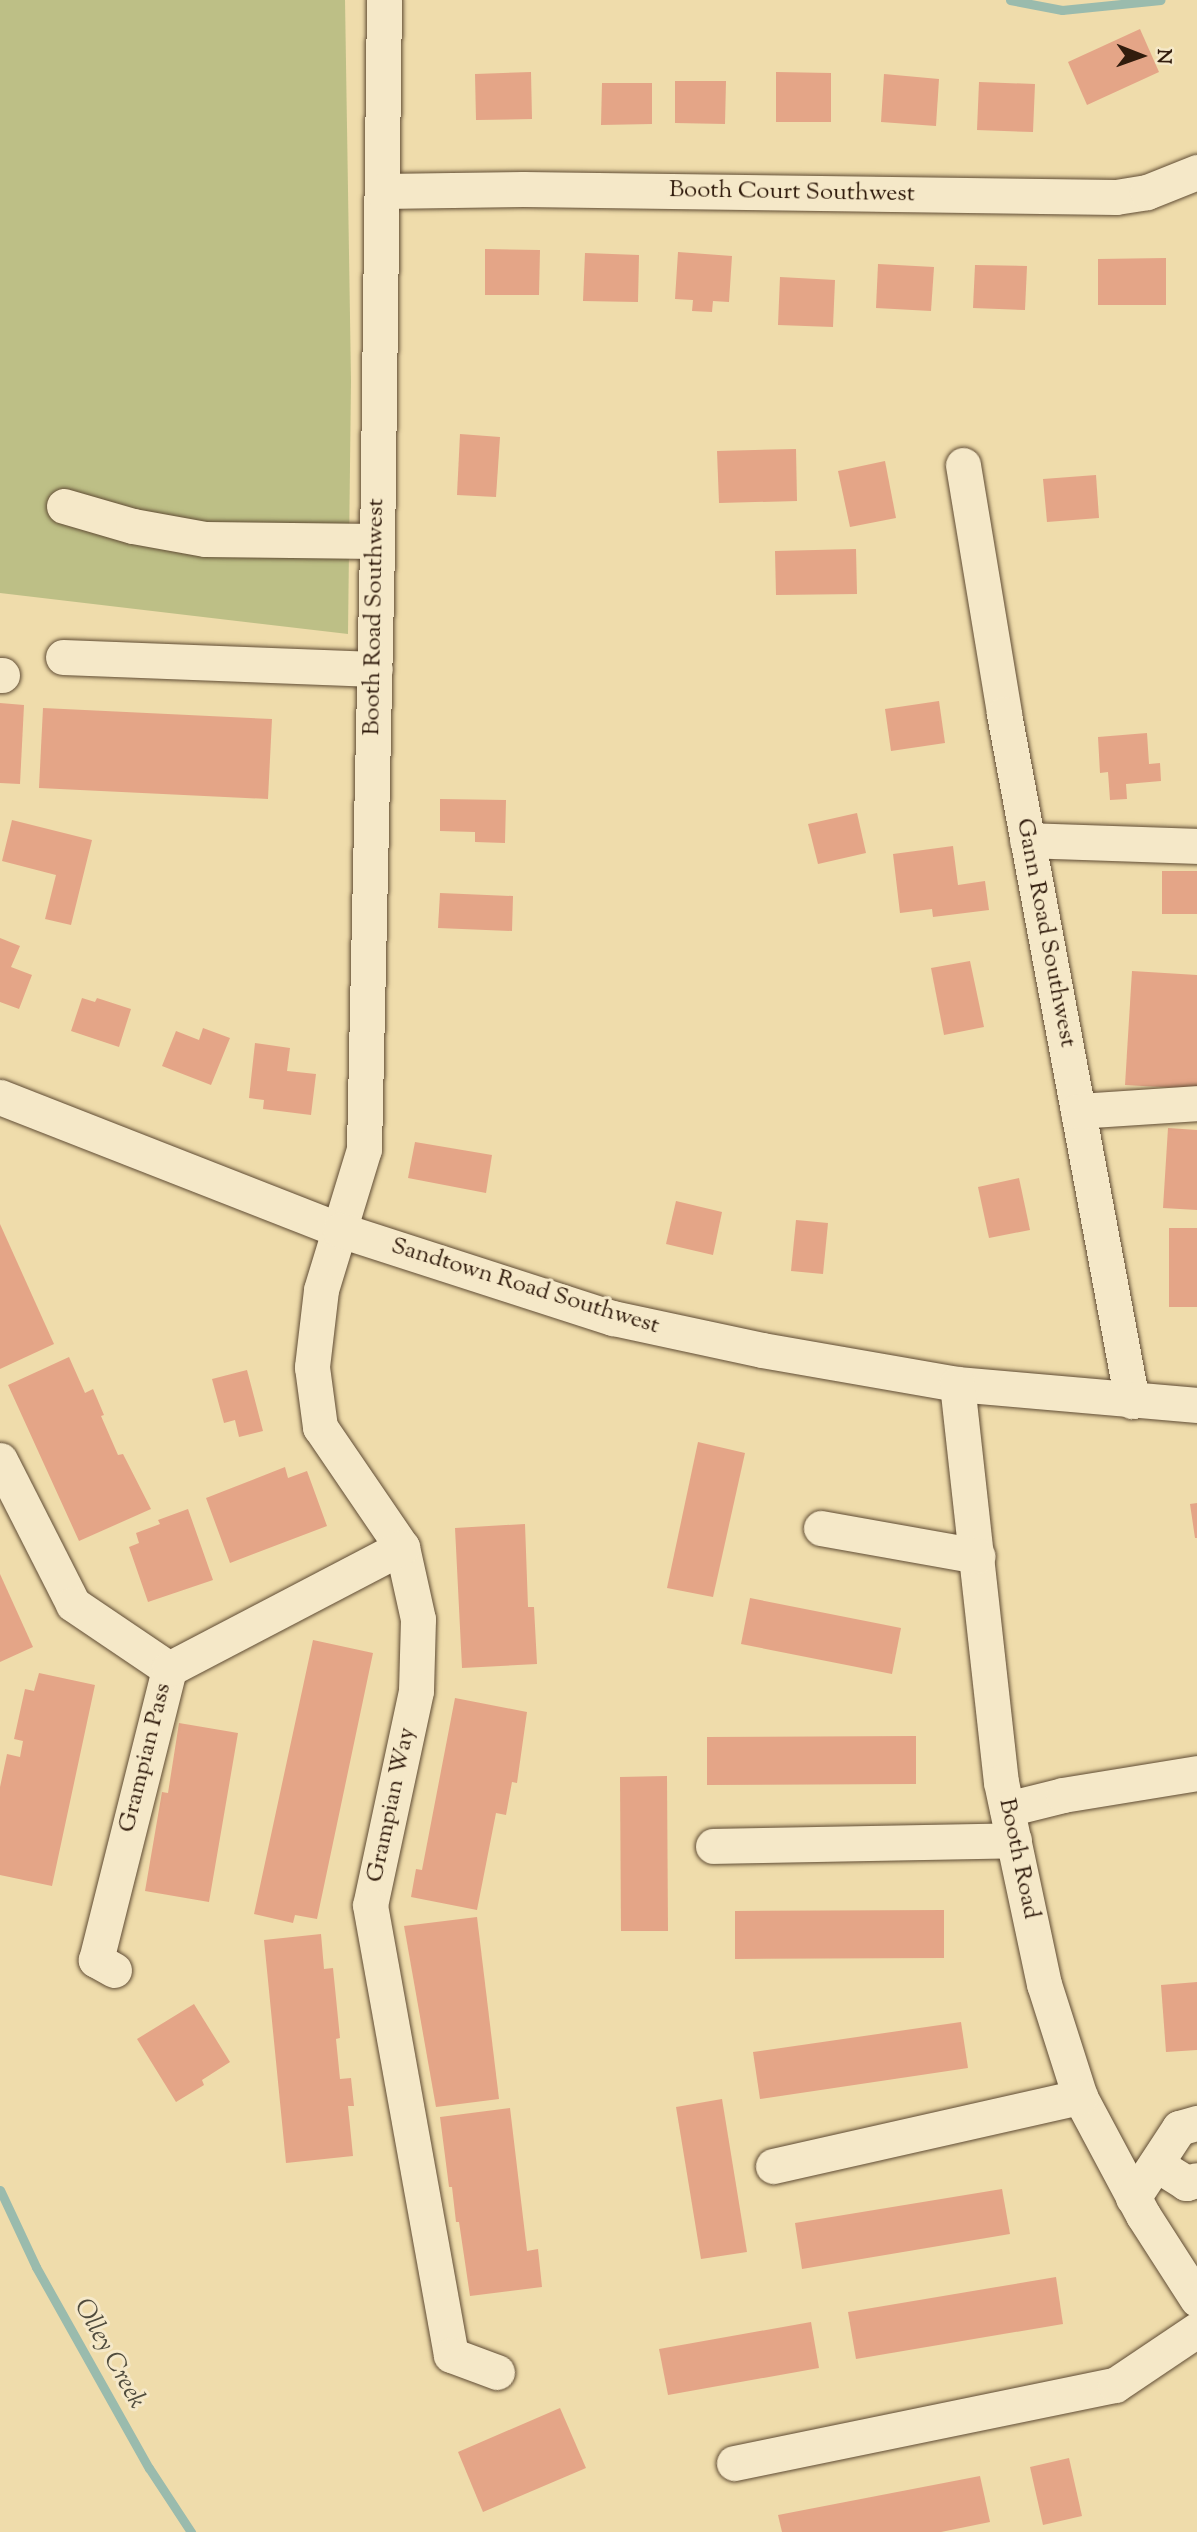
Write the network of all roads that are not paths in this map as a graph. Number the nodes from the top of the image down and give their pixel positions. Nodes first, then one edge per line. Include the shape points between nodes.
1 (384, 0) edge
2 (1197, 172) edge
3 (382, 191) junction
4 (963, 465) dead end
5 (64, 506) dead end
6 (377, 541) junction
7 (63, 657) dead end
8 (374, 668) junction
9 (1027, 840) junction
10 (1197, 846) edge
11 (0, 1097) edge
12 (1197, 1103) edge
13 (1078, 1111) junction
14 (340, 1230) junction
15 (957, 1384) junction
16 (1132, 1401) junction
17 (1197, 1405) edge
18 (0, 1460) edge
19 (821, 1528) dead end
20 (402, 1547) junction
21 (978, 1556) junction
22 (169, 1670) junction
23 (1197, 1773) edge
24 (1010, 1825) junction
25 (713, 1846) dead end
26 (114, 1970) dead end
27 (1080, 2097) junction
28 (1197, 2123) edge
29 (1156, 2164) junction
30 (773, 2166) dead end
31 (1197, 2180) edge
32 (1133, 2198) junction
33 (1197, 2299) edge
34 (1197, 2330) edge
35 (497, 2372) dead end
36 (734, 2463) dead end

1 - 3 street, Booth Road Southwest
2 - 3 street, Booth Court Southwest via 1147,192 1116,197
3 - 6 street, Booth Road Southwest
4 - 9 street, Gann Road Southwest
5 - 6 street via 133,526 205,539
6 - 8 street, Booth Road Southwest
7 - 8 street
8 - 14 street, Booth Road Southwest via 364,1149
9 - 10 street
9 - 13 street, Gann Road Southwest
11 - 14 street, Sandtown Road Southwest
12 - 13 street
13 - 16 street, Gann Road Southwest
14 - 15 street, Sandtown Road Southwest via 613,1318
14 - 20 street, Grampian Way via 321,1290 312,1367 320,1427
15 - 16 street, Sandtown Road Southwest
15 - 21 street, Booth Road
16 - 17 street, Sandtown Road Southwest
18 - 22 street via 73,1604
19 - 21 street
20 - 22 street, Grampian Pass
20 - 35 street, Grampian Way via 418,1619 416,1691 370,1905 451,2355
21 - 24 street, Booth Road via 1001,1782
22 - 26 street, Grampian Pass via 96,1960
23 - 24 street via 1063,1795
24 - 25 street
24 - 27 street, Booth Road via 1044,1984
27 - 30 street
27 - 32 street, Booth Road
28 - 29 street via 1179,2128
29 - 31 street via 1186,2183
29 - 32 street
32 - 33 street, Booth Road
34 - 36 street via 1115,2385

